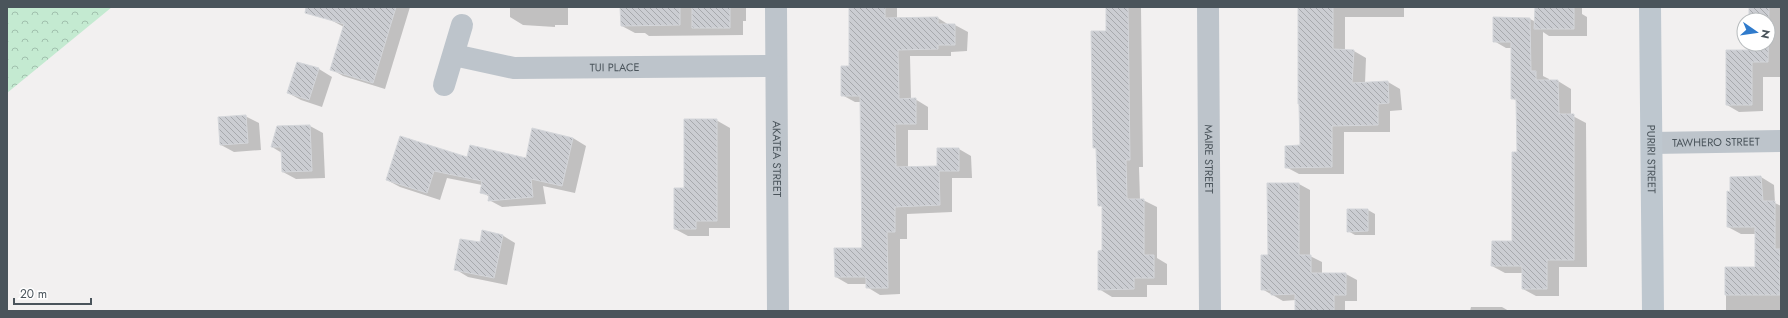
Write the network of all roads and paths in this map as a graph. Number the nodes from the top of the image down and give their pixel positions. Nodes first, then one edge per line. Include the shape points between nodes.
1 (776, 7) edge
2 (1208, 7) edge
3 (1650, 7) edge
4 (462, 25) dead end
5 (454, 55) junction
6 (776, 66) junction
7 (444, 85) dead end
8 (1781, 141) edge
9 (1652, 144) junction
10 (778, 311) edge
11 (1210, 311) edge
12 (1653, 311) edge

1 - 6 street, AKATEA STREET
2 - 11 street, MAIRE STREET
3 - 9 main road, PURIRI STREET
4 - 5 street
5 - 6 street, TUI PLACE via 514,68
5 - 7 street
6 - 10 street, AKATEA STREET
8 - 9 street, TAWHERO STREET
9 - 12 main road, PURIRI STREET

